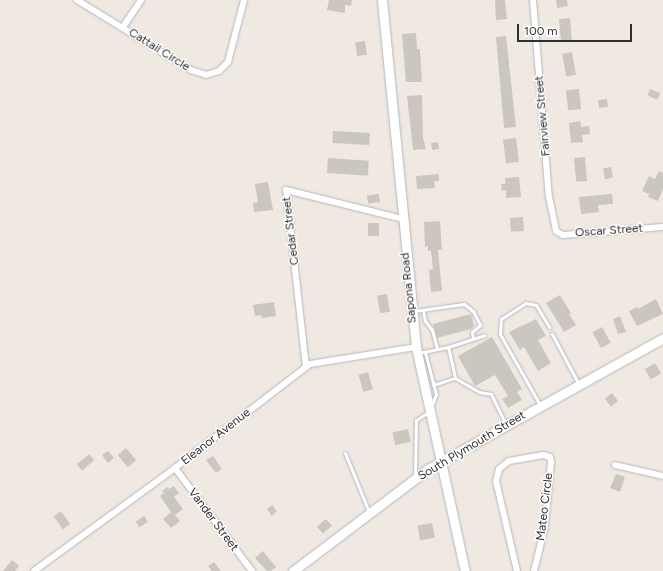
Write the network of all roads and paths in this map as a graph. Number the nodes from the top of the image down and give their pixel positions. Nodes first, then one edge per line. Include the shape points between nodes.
1 (77, 0) edge
2 (141, 0) edge
3 (244, 0) edge
4 (382, 0) edge
5 (533, 0) edge
6 (123, 27) junction
7 (403, 219) junction
8 (663, 227) edge
9 (556, 231) joint
10 (423, 310) junction
11 (411, 311) junction
12 (549, 327) dead end
13 (552, 334) dead end
14 (484, 335) dead end
15 (473, 338) junction
16 (663, 338) edge
17 (448, 347) junction
18 (437, 349) junction
19 (419, 351) junction
20 (306, 367) junction
21 (455, 378) junction
22 (579, 384) junction
23 (433, 385) junction
24 (540, 406) junction
25 (429, 411) junction
26 (506, 425) junction
27 (344, 453) dead end
28 (441, 462) junction
29 (615, 465) dead end
30 (175, 468) junction
31 (663, 476) edge
32 (415, 479) junction
33 (369, 514) junction
34 (34, 571) edge
35 (252, 571) edge
36 (293, 571) edge
37 (465, 571) edge
38 (517, 571) edge
39 (534, 571) edge

1 - 6 street, Cattail Circle
2 - 6 street
3 - 6 street, Cattail Circle via 228,62 213,74 206,75 191,70
4 - 7 street, Sapona Road
5 - 9 street, Fairview Street via 549,197
7 - 11 street, Sapona Road
7 - 20 street, Cedar Street via 286,190
8 - 9 street, Oscar Street via 563,235
10 - 11 lane
10 - 15 lane via 464,304 473,311 480,325 472,332
10 - 18 lane
11 - 19 street, Sapona Road
12 - 24 lane via 536,305 526,303 501,319 500,334
13 - 22 lane
14 - 15 lane
15 - 17 lane
16 - 22 street, South Plymouth Street
17 - 18 lane
17 - 21 lane
18 - 19 lane
19 - 20 street, Eleanor Avenue via 310,364
19 - 23 lane
19 - 25 street, Sapona Road
20 - 30 street, Eleanor Avenue
21 - 23 lane
21 - 26 lane via 479,392 491,394
22 - 24 street, South Plymouth Street
23 - 25 lane via 436,394
24 - 26 street, South Plymouth Street
25 - 28 street, Sapona Road
25 - 32 lane via 416,420
26 - 28 street, South Plymouth Street
27 - 33 lane
28 - 32 street, South Plymouth Street
28 - 37 street, Sapona Road
29 - 31 street
30 - 34 street, Eleanor Avenue
30 - 35 street, Vander Street
32 - 33 street, South Plymouth Street
33 - 36 street, South Plymouth Street
38 - 39 street, Mateo Circle via 496,481 497,475 499,469 509,461 543,455 550,457 551,462 546,526

